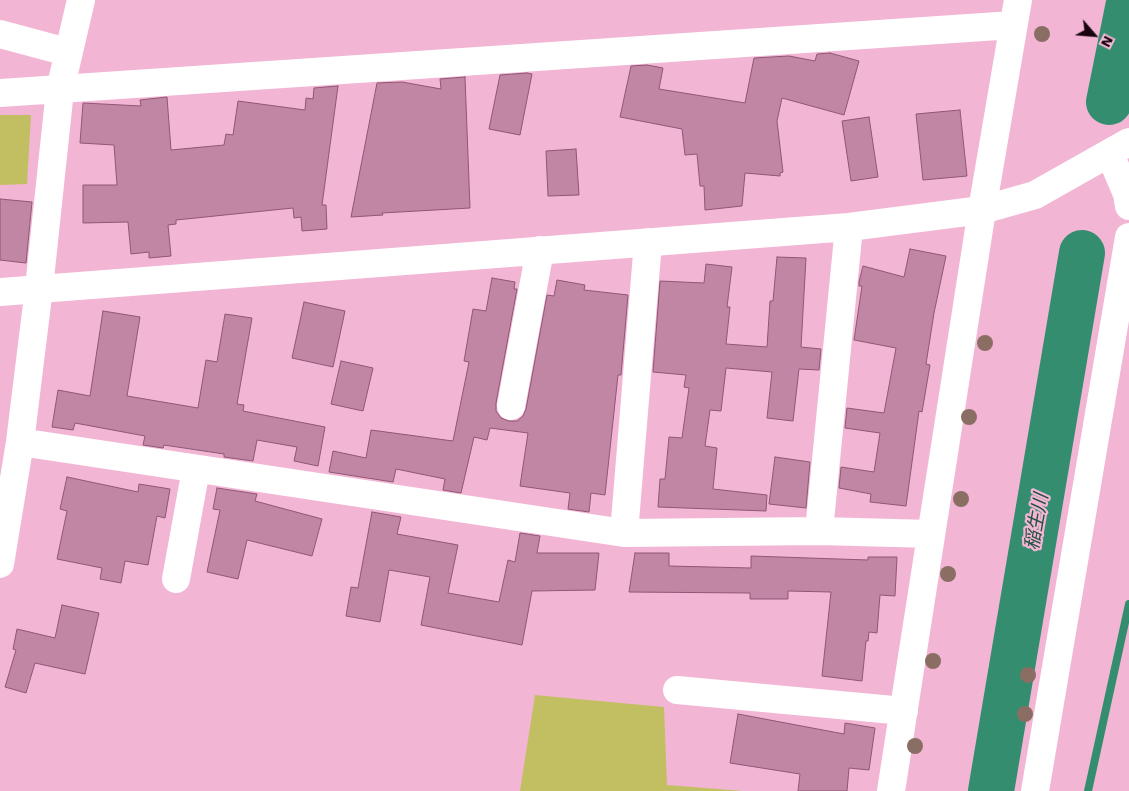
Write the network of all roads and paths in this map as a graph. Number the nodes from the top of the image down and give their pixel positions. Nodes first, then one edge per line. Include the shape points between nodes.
1 (82, 0) edge
2 (1016, 13) edge
3 (0, 34) edge
4 (68, 52) junction
5 (60, 90) junction
6 (0, 93) edge
7 (1120, 148) edge
8 (1129, 206) edge
9 (982, 210) junction
10 (849, 227) junction
11 (1129, 237) edge
12 (648, 242) junction
13 (540, 250) junction
14 (39, 288) junction
15 (0, 292) edge
16 (511, 406) dead end
17 (20, 442) junction
18 (196, 469) junction
19 (819, 531) junction
20 (624, 533) junction
21 (931, 534) junction
22 (0, 564) edge
23 (176, 579) dead end
24 (678, 690) dead end
25 (904, 711) junction
26 (891, 791) edge
27 (1035, 791) edge

1 - 4 street
2 - 5 street
2 - 9 street
3 - 4 street
4 - 5 street
5 - 6 street
5 - 14 street
7 - 8 street
7 - 9 street via 1036,195
9 - 10 street
9 - 21 street
10 - 12 street
10 - 19 street
11 - 27 street
12 - 13 street
12 - 20 street
13 - 14 street
13 - 16 street
14 - 15 street
14 - 17 street
17 - 18 street
17 - 22 street
18 - 20 street
18 - 23 street
19 - 20 street
19 - 21 street
21 - 25 street
24 - 25 street
25 - 26 street

